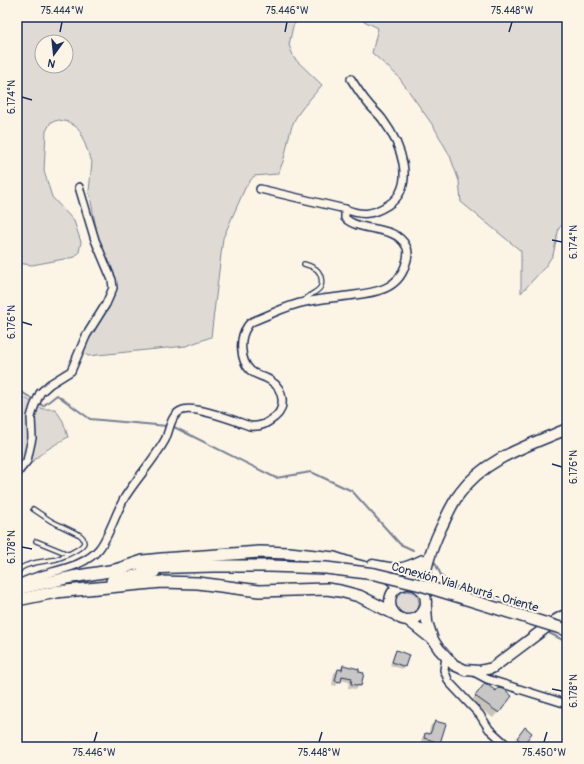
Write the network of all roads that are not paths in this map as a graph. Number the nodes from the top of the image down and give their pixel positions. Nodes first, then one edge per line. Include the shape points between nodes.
1 (351, 79) dead end
2 (79, 186) dead end
3 (260, 189) dead end
4 (345, 209) junction
5 (304, 264) dead end
6 (302, 303) junction
7 (567, 430) edge
8 (17, 473) edge
9 (34, 509) dead end
10 (36, 541) dead end
11 (432, 548) junction
12 (68, 554) junction
13 (334, 558) junction
14 (423, 560) junction
15 (188, 566) junction
16 (116, 570) junction
17 (17, 576) edge
18 (17, 585) edge
19 (400, 586) junction
20 (17, 589) edge
21 (55, 592) junction
22 (423, 592) junction
23 (17, 600) edge
24 (426, 607) junction
25 (393, 613) junction
26 (567, 616) edge
27 (409, 621) junction
28 (567, 630) edge
29 (433, 640) junction
30 (446, 657) junction
31 (472, 671) junction
32 (567, 704) edge
33 (509, 747) edge

1 - 4 street via 390,131 401,156 405,178 400,193 392,203 380,211 368,214
2 - 8 street via 113,288 86,336 71,371 50,384 40,394 31,417 32,438 27,461
3 - 4 street
4 - 6 street via 345,218 352,224 398,237 408,252 404,270 389,286 370,294
5 - 6 lane via 317,270 322,283 319,290 306,297
6 - 18 street via 254,321 247,326 242,336 242,355 248,368 271,380 278,387 282,406 277,416 263,426 257,427 193,409 182,410 175,415 165,440 125,498 100,548 92,556 73,566
7 - 11 main road via 490,464 474,477 454,501
9 - 12 lane via 83,538 81,548
10 - 12 lane
11 - 14 main road
11 - 22 main road via 425,572
12 - 17 lane via 23,567
13 - 14 main road via 397,570
13 - 16 main road via 289,553 254,553 143,561
13 - 19 main road via 386,574
14 - 19 main road
15 - 16 main road
15 - 21 main road
15 - 28 main road, Conexión Vial Aburrá - Oriente, bridge via 326,568 375,574 428,587
16 - 20 main road
19 - 22 main road via 414,585
19 - 25 main road via 390,596
21 - 23 main road
21 - 25 main road via 162,582 198,583 259,591 327,589 358,596
22 - 24 main road
24 - 27 main road via 421,615
24 - 29 main road via 426,622
25 - 27 main road via 398,618
26 - 31 main road via 556,620 492,668
27 - 29 main road
29 - 30 main road
30 - 31 main road via 459,668
30 - 33 street via 444,670 449,682 480,715 488,729
31 - 32 street via 487,679

